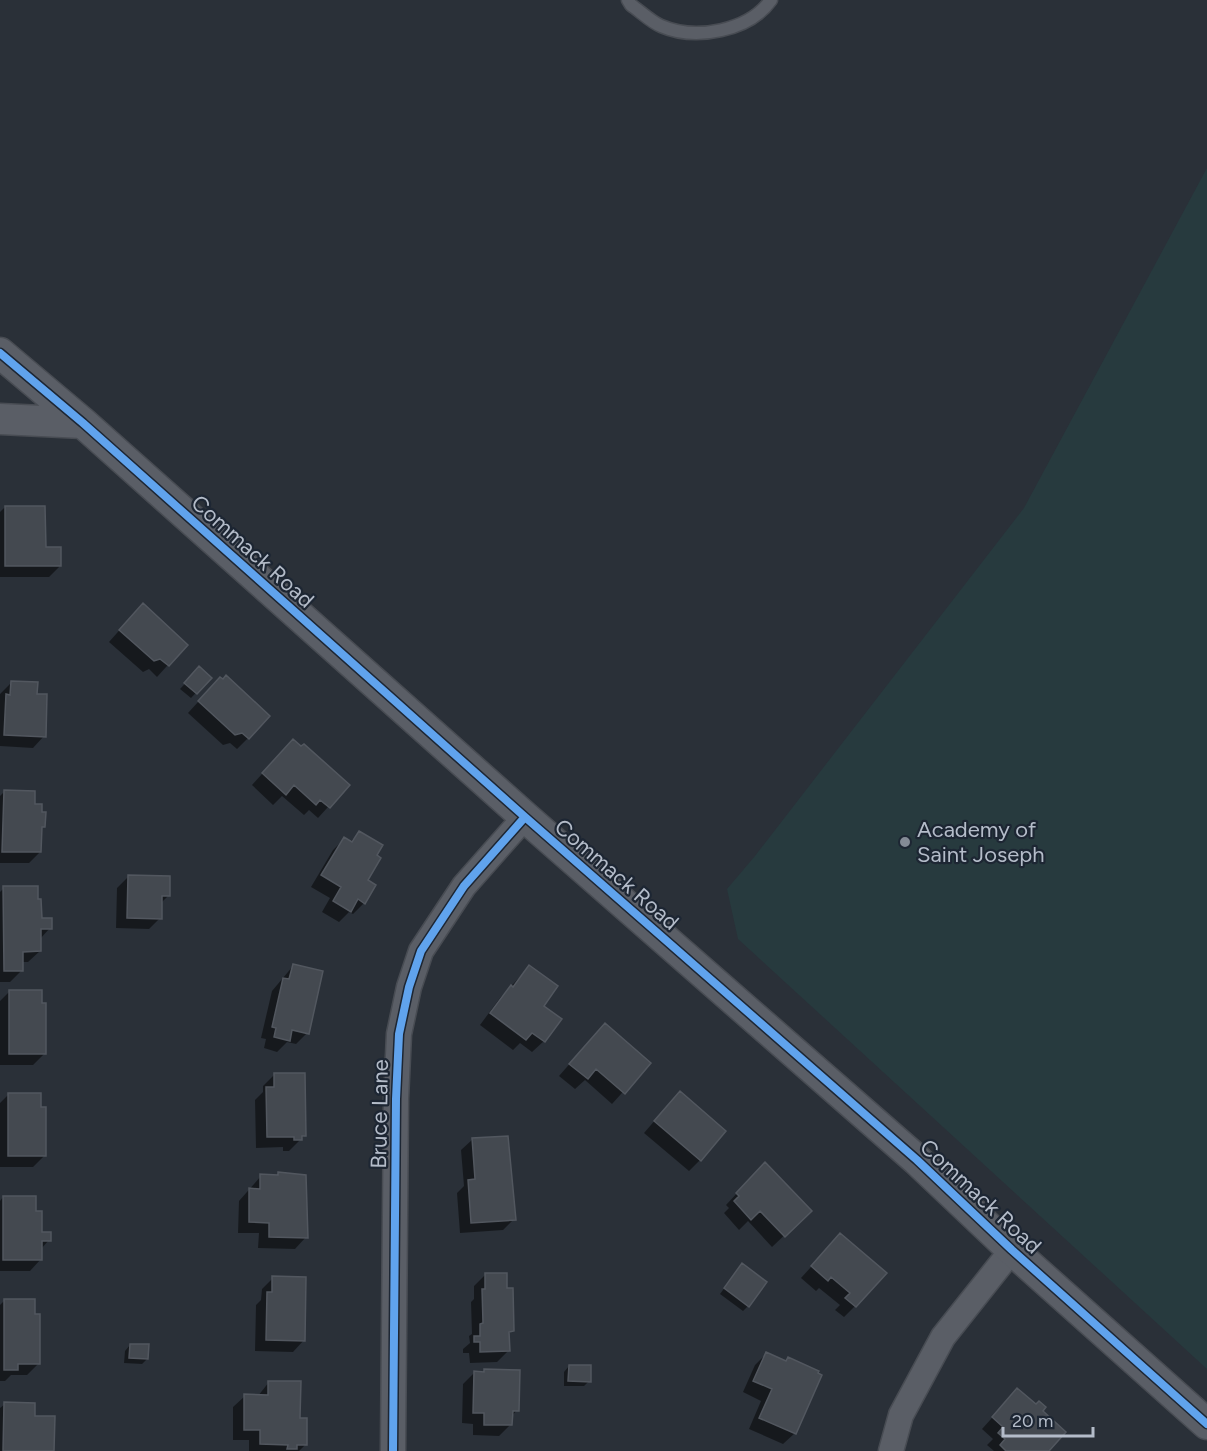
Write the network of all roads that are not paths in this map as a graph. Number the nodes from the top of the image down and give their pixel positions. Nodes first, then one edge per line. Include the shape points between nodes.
1 (628, 0) edge
2 (771, 0) edge
3 (0, 353) edge
4 (0, 419) edge
5 (83, 423) junction
6 (525, 817) junction
7 (1012, 1250) junction
8 (1207, 1424) edge
9 (393, 1451) edge
10 (891, 1451) edge

1 - 2 lane via 661,26 698,34 734,28
3 - 5 street, Commack Road
4 - 5 street
5 - 6 street, Commack Road
6 - 7 street, Commack Road via 916,1160
6 - 9 street, Bruce Lane via 464,886 421,951 399,1034
7 - 8 street, Commack Road
7 - 10 street via 943,1337 901,1415

